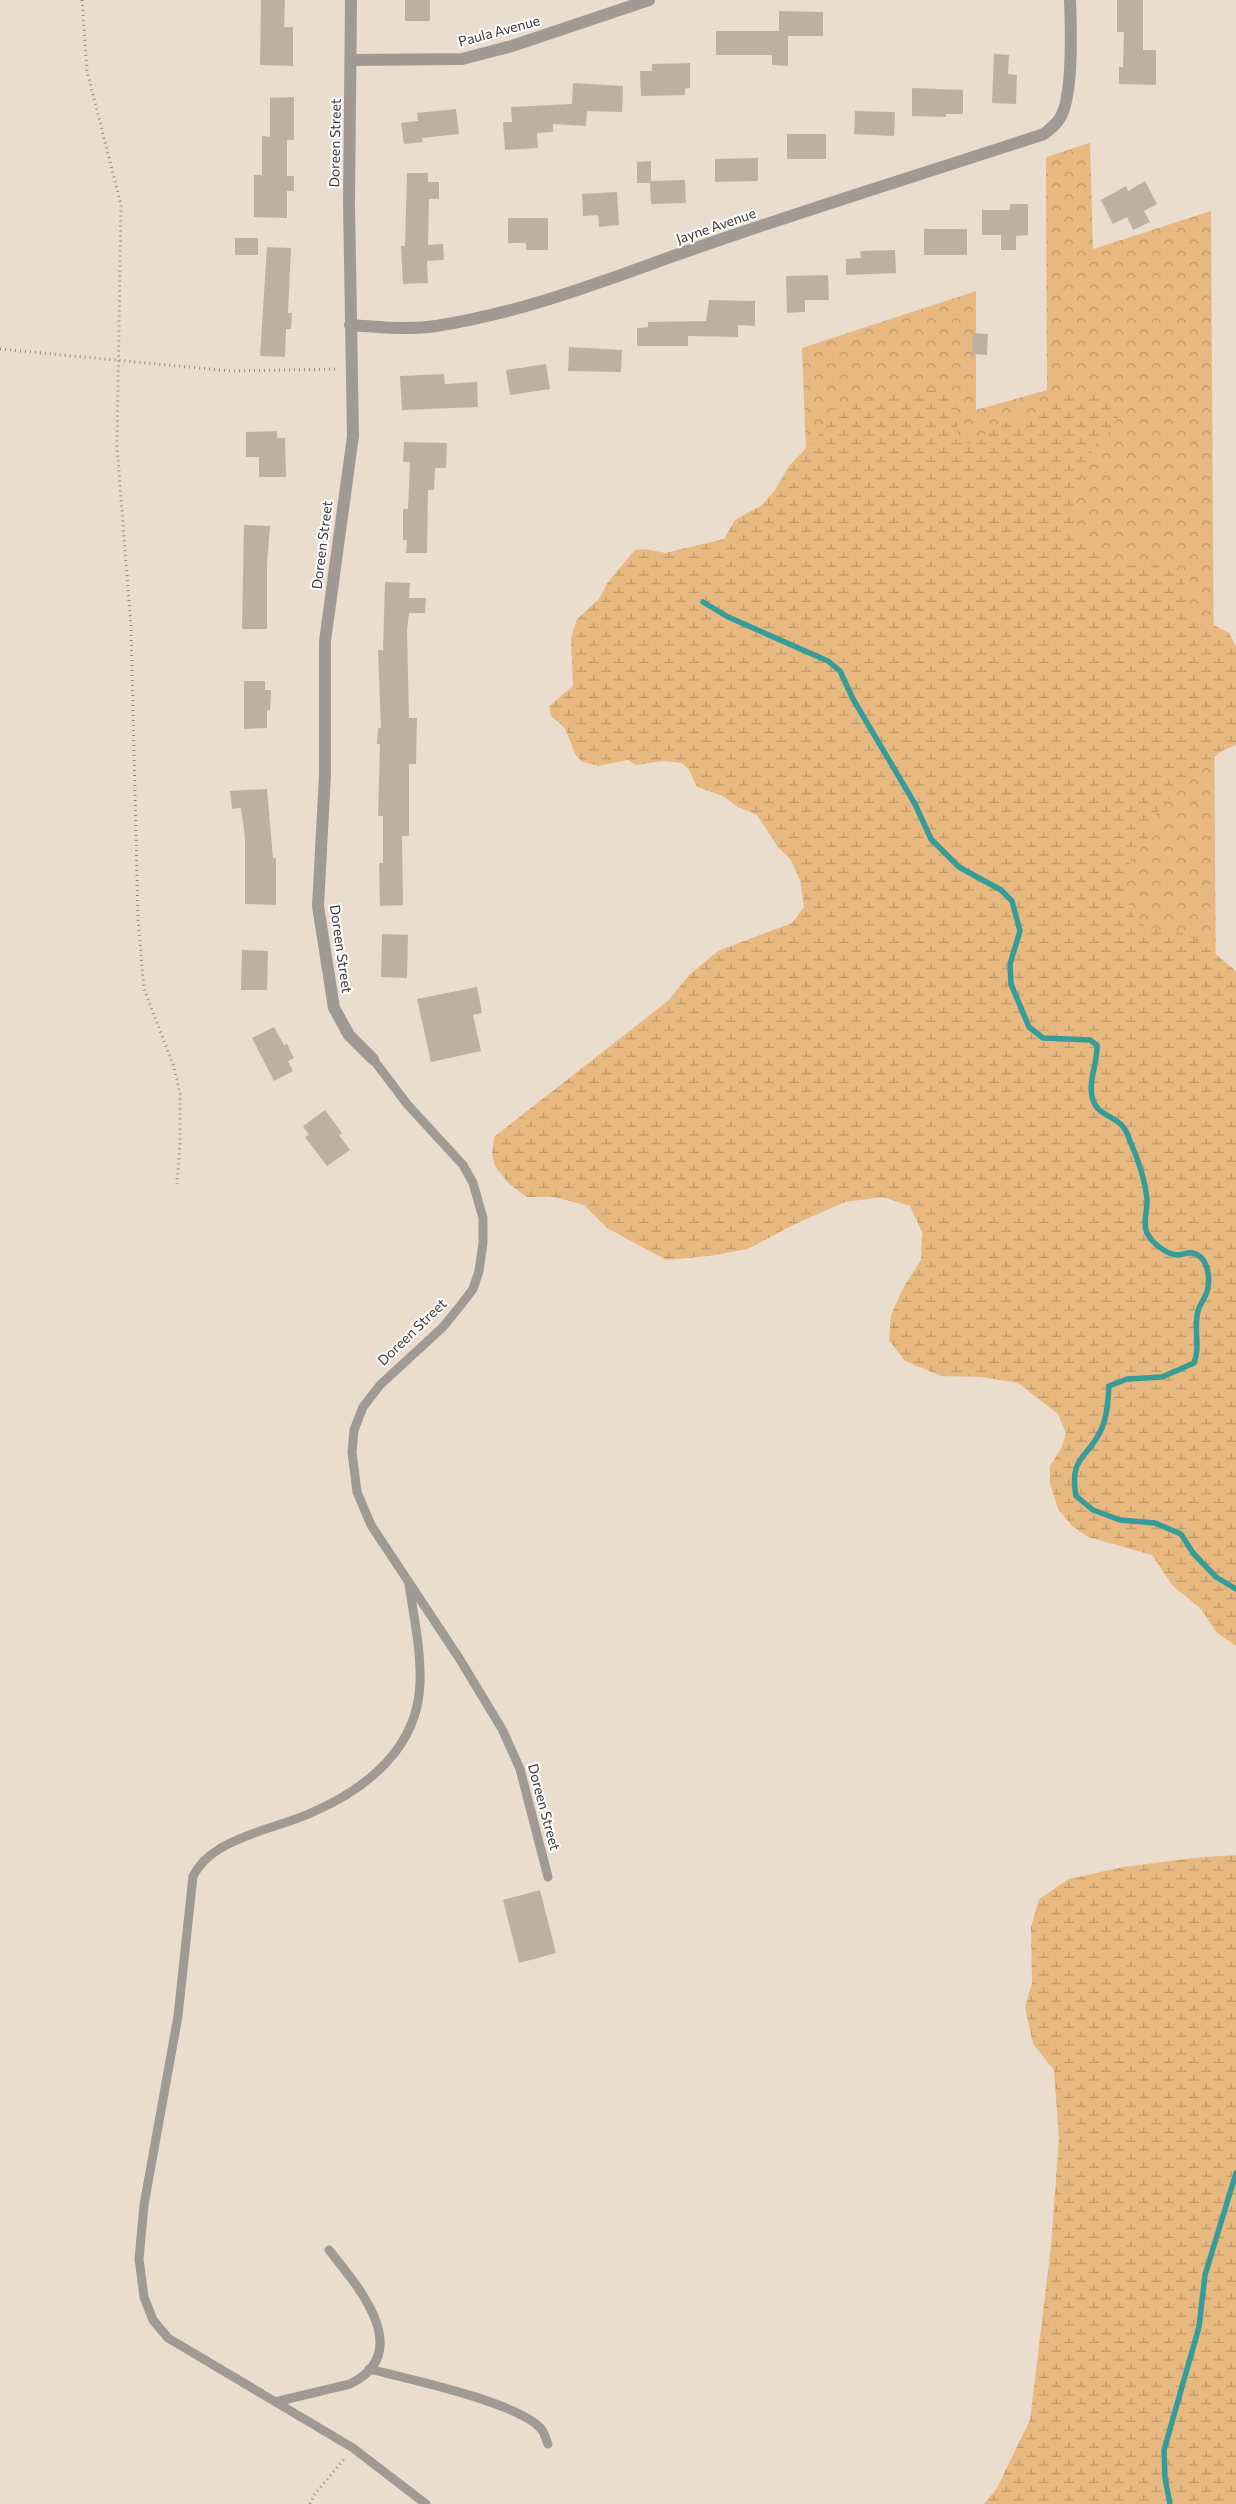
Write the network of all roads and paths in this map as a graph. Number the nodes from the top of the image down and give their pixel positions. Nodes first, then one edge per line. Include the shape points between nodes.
1 (82, 0) edge
2 (351, 0) edge
3 (649, 0) edge
4 (1070, 0) edge
5 (351, 60) junction
6 (350, 325) junction
7 (0, 349) edge
8 (118, 360) junction
9 (351, 369) junction
10 (373, 1059) joint
11 (177, 1184) dead end
12 (409, 1585) junction
13 (548, 1877) dead end
14 (329, 2250) dead end
15 (369, 2369) junction
16 (275, 2402) junction
17 (548, 2444) dead end
18 (353, 2448) junction
19 (310, 2504) edge
20 (426, 2504) edge

1 - 8 path via 87,71 121,205
2 - 5 street, Doreen Street
3 - 5 street, Paula Avenue via 512,46 462,58
4 - 6 street, Jayne Avenue via 1069,89 1060,120 1044,134 699,247 598,285 506,312 435,326
5 - 6 street, Doreen Street
6 - 9 street, Doreen Street
7 - 8 path
8 - 9 path via 231,372
8 - 11 path via 116,446 131,627 138,919 144,989 174,1067 180,1094
9 - 10 street, Doreen Street via 352,436 325,641 325,775 318,906 334,1008 349,1035
10 - 12 lane, Doreen Street via 407,1104 463,1165 473,1183 483,1218 483,1243 473,1289 443,1326 380,1385 363,1407 354,1430 352,1452 357,1492 371,1525
12 - 13 lane, Doreen Street via 502,1729 520,1769
12 - 16 lane via 419,1652 420,1684 417,1710 402,1743 368,1782 312,1813 227,1843 204,1860 192,1876 178,2016 144,2205 139,2259 144,2297 153,2320 168,2338
14 - 15 lane via 371,2306 379,2331 379,2349
15 - 16 lane via 350,2384
15 - 17 lane via 476,2396 532,2421 542,2430
16 - 18 lane
18 - 19 path
18 - 20 lane

